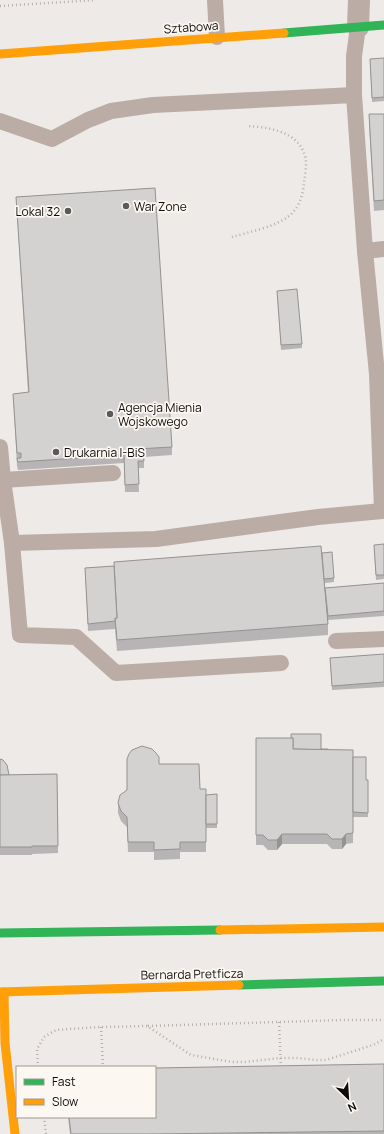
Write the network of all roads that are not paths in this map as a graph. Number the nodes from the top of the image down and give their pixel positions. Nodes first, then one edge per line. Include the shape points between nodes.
1 (215, 0) edge
2 (359, 0) edge
3 (384, 25) edge
4 (358, 27) junction
5 (217, 37) junction
6 (0, 54) edge
7 (354, 95) junction
8 (0, 121) edge
9 (384, 249) edge
10 (365, 251) junction
11 (381, 374) edge
12 (0, 447) edge
13 (112, 473) dead end
14 (3, 480) junction
15 (12, 544) junction
16 (384, 639) edge
17 (336, 642) dead end
18 (281, 663) dead end
19 (384, 928) edge
20 (0, 933) edge
21 (384, 981) edge
22 (2, 992) edge
23 (15, 1134) edge

1 - 5 lane
2 - 4 street
3 - 4 street, Sztabowa
4 - 5 street, Sztabowa
4 - 7 lane via 354,56
5 - 6 street, Sztabowa
7 - 8 lane via 153,105 111,111 52,139
7 - 10 lane
9 - 10 lane
10 - 11 lane
11 - 15 lane via 382,511 156,539
12 - 14 lane
13 - 14 lane
14 - 15 lane
15 - 18 lane via 20,635 76,637 116,673
16 - 17 lane
19 - 20 street
21 - 22 street, Bernarda Pretficza
22 - 23 street

